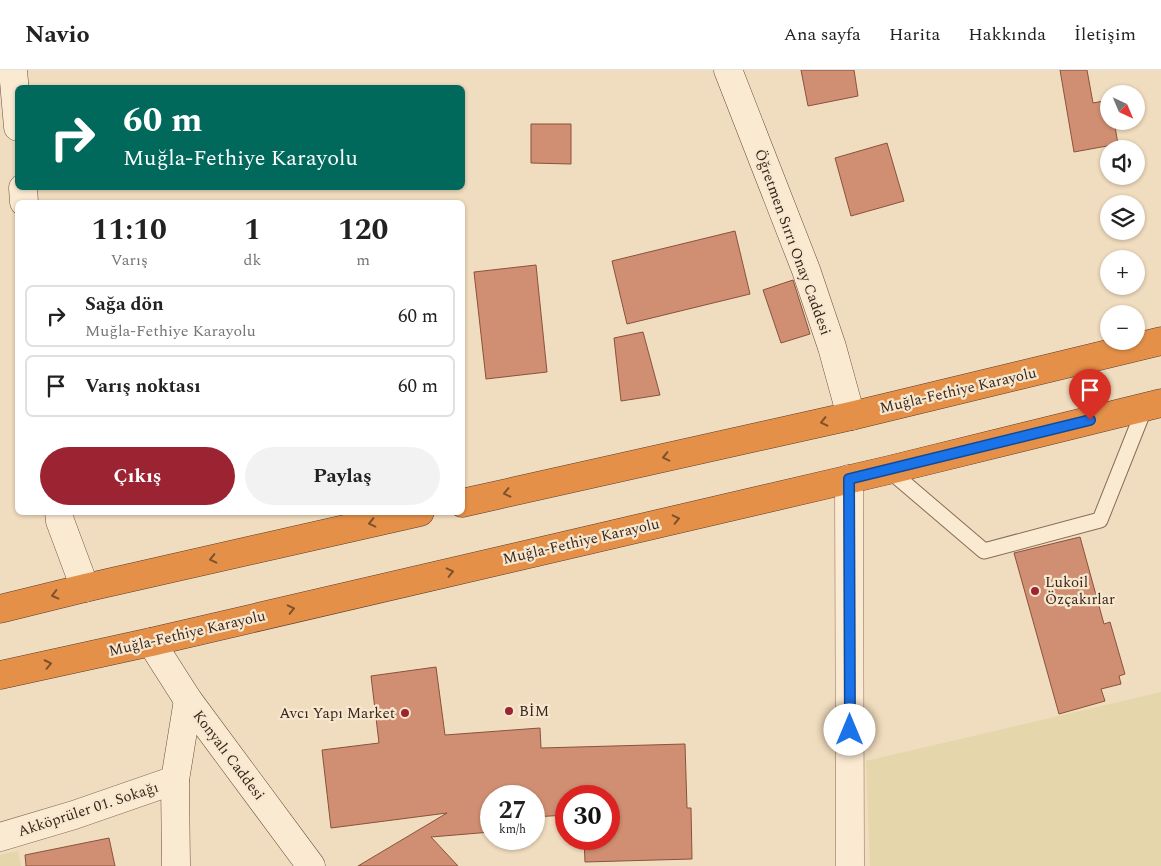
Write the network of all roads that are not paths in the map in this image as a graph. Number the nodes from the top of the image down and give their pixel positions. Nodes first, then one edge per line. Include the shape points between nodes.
1 (13, 70) edge
2 (728, 70) edge
3 (15, 93) edge
4 (1161, 341) edge
5 (1153, 405) edge
6 (851, 416) junction
7 (889, 470) junction
8 (849, 479) junction
9 (465, 502) edge
10 (59, 515) edge
11 (407, 515) edge
12 (85, 588) junction
13 (0, 609) edge
14 (151, 642) junction
15 (0, 675) edge
16 (188, 700) junction
17 (175, 780) junction
18 (0, 837) edge
19 (176, 866) edge
20 (312, 866) edge
21 (850, 866) edge

1 - 3 street
2 - 6 street, Öğretmen Sırrı Onay Caddesi via 806,270
4 - 6 highway, Muğla-Fethiye Karayolu
5 - 7 highway, Muğla-Fethiye Karayolu
5 - 7 lane via 1100,520 984,551
6 -> 9 highway, Muğla-Fethiye Karayolu
7 - 8 highway, Muğla-Fethiye Karayolu
14 -> 8 highway, Muğla-Fethiye Karayolu
8 - 21 street
10 - 12 street
11 -> 12 highway
12 -> 13 highway
15 -> 14 highway, Muğla-Fethiye Karayolu
14 - 16 street, Konyalı Caddesi
16 - 17 street
16 - 20 street, Konyalı Caddesi
17 - 18 street, Akköprüler 01. Sokağı
17 - 19 street

